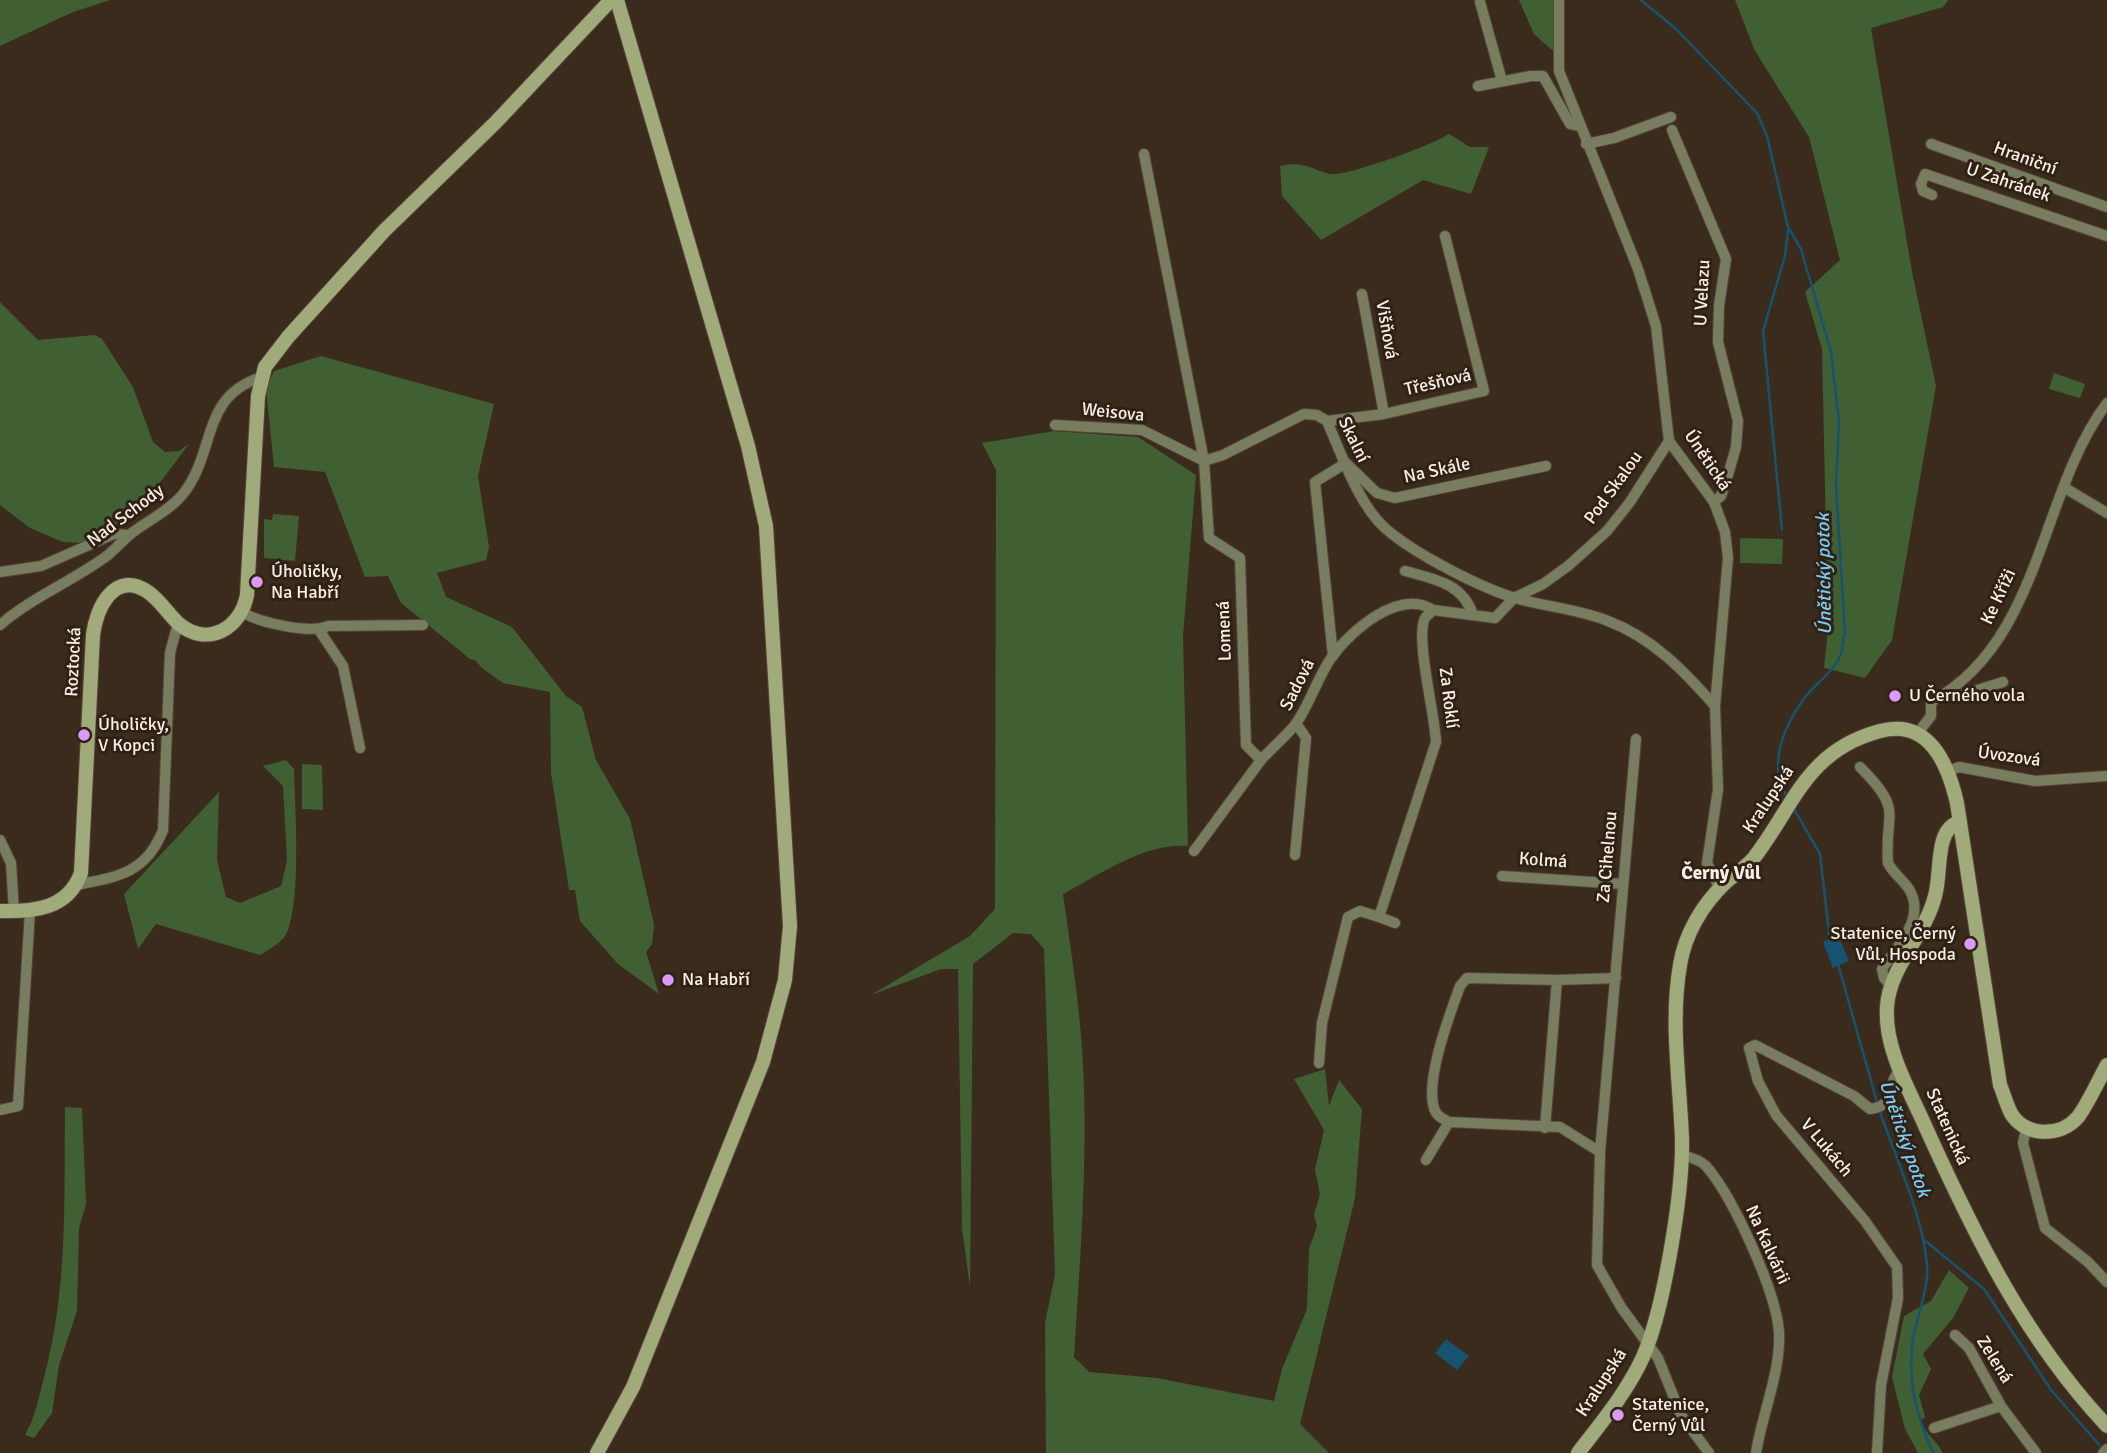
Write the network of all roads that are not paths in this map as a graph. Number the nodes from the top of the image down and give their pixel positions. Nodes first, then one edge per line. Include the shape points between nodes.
1 (611, 0) edge
2 (617, 0) edge
3 (1559, 0) edge
4 (1480, 2) edge
5 (1502, 81) junction
6 (1479, 86) dead end
7 (1671, 117) dead end
8 (1580, 126) junction
9 (1672, 130) dead end
10 (1586, 144) junction
11 (1931, 144) dead end
12 (1144, 154) dead end
13 (1932, 195) dead end
14 (2107, 207) edge
15 (1445, 236) dead end
16 (2107, 236) edge
17 (1362, 294) dead end
18 (262, 377) junction
19 (2107, 403) edge
20 (1384, 414) junction
21 (1326, 421) junction
22 (1055, 425) dead end
23 (1668, 441) junction
24 (1204, 461) junction
25 (1346, 463) junction
26 (1546, 466) dead end
27 (2065, 488) junction
28 (1714, 502) junction
29 (2107, 513) edge
30 (128, 535) junction
31 (1405, 571) dead end
32 (0, 572) edge
33 (1514, 598) junction
34 (1433, 610) junction
35 (242, 612) junction
36 (1474, 615) junction
37 (178, 623) junction
38 (0, 625) edge
39 (423, 625) dead end
40 (319, 630) junction
41 (1333, 656) junction
42 (2003, 682) dead end
43 (1950, 691) junction
44 (1715, 706) junction
45 (1296, 723) junction
46 (1917, 734) junction
47 (1636, 739) dead end
48 (360, 748) dead end
49 (1261, 760) junction
50 (1860, 767) dead end
51 (1949, 771) junction
52 (2107, 776) edge
53 (1960, 822) junction
54 (0, 840) edge
55 (1194, 851) dead end
56 (1296, 855) dead end
57 (1502, 876) dead end
58 (1622, 884) junction
59 (76, 886) junction
60 (1720, 889) junction
61 (7, 911) edge
62 (30, 911) junction
63 (1379, 917) junction
64 (1395, 923) dead end
65 (1616, 978) junction
66 (1557, 980) junction
67 (1891, 986) junction
68 (1319, 1063) dead end
69 (2107, 1065) edge
70 (1900, 1070) junction
71 (0, 1110) edge
72 (1449, 1122) junction
73 (1545, 1128) junction
74 (2026, 1129) junction
75 (1600, 1152) junction
76 (1682, 1155) junction
77 (1426, 1160) dead end
78 (2107, 1282) edge
79 (1955, 1335) dead end
80 (1648, 1344) junction
81 (2001, 1406) junction
82 (2107, 1426) edge
83 (1934, 1428) dead end
84 (2107, 1449) edge
85 (597, 1453) edge
86 (1578, 1453) edge
87 (1709, 1453) edge
88 (1756, 1453) edge
89 (1877, 1453) edge
90 (2036, 1453) edge
91 (2103, 1453) edge

1 - 18 street via 384,231 288,337
2 - 85 street via 748,446 766,526 790,926 785,980 763,1062 633,1387
3 - 8 street, Únětická via 1559,71
4 - 5 street
5 - 6 street
5 - 8 street via 1543,76 1570,124
7 - 10 street
8 - 10 street, Únětická
9 - 28 street, U Velazu via 1726,259 1718,342 1738,421 1728,475
10 - 23 street, Únětická via 1638,269 1656,326
11 - 14 street, Hraniční
12 - 24 street
13 - 16 street, U Zahrádek via 1923,191 1925,174
15 - 20 street, Třešňová via 1483,391
17 - 20 street, Višňová
18 - 30 street, Nad Schody via 240,384 223,404 210,427 202,463 181,497
18 - 35 street via 247,595
19 - 27 street, Ke Kříži via 2083,442
20 - 21 street, Třešňová
21 - 24 street, Skalní via 1304,414
21 - 25 street, Skalní
22 - 24 street, Weisova via 1142,430
23 - 28 street, Únětická
23 - 33 street, Pod Skalou via 1607,531 1568,566
24 - 49 street, Lomená via 1209,538 1240,558 1246,745
25 - 26 street, Na Skále via 1377,493 1395,498
25 - 33 street, Skalní via 1355,486 1383,527 1433,559
25 - 41 street, Sadová via 1315,482
27 - 29 street
27 - 43 street, Ke Kříži via 2004,633
28 - 44 street, Únětická via 1728,558
30 - 32 street via 114,534 41,566
30 - 38 street, Nad Schody via 107,556
31 - 36 street via 1443,581 1460,591
33 - 36 street via 1496,618
33 - 44 street, Skalní via 1587,613 1648,641 1682,669
34 - 36 street
34 - 41 street via 1423,603 1400,603 1367,623
34 - 63 street, Za Roklí via 1425,618 1422,640 1436,742
35 - 37 street, Roztocká via 231,626 214,634 196,633
35 - 40 street via 275,625
37 - 59 street via 170,653 159,842 128,874
37 - 59 street, Roztocká via 150,593 135,587 112,592 98,610 93,635 84,854
39 - 40 street via 328,626
40 - 48 street via 344,666
41 - 45 street, Sadová
42 - 43 street via 1958,696
43 - 46 street, Ke Kříži via 1931,702 1931,716
44 - 60 street, Únětická via 1718,789 1707,863
45 - 49 street
45 - 56 street, Sadová via 1306,738
46 - 51 street via 1934,746
46 - 60 street, Kralupská via 1889,730 1857,740 1827,758 1802,782 1752,861
47 - 58 street, Za Cihelnou
49 - 55 street
50 - 67 street via 1887,797 1891,829 1888,863 1913,899 1912,925 1882,970
51 - 52 street, Úvozová via 1959,767 2035,781
51 - 53 street
53 - 67 street, Statenická via 1943,834 1932,910
53 - 74 street via 2000,1085 2012,1115
54 - 61 street via 11,863
57 - 58 street, Kolmá
58 - 65 street, Za Cihelnou
59 - 62 street via 62,901
60 - 76 street, Kralupská via 1690,930 1680,965 1676,1000
61 - 62 street
62 - 71 street via 18,1106
63 - 64 street
63 - 68 street via 1360,911 1348,917 1322,1023
65 - 66 street
65 - 75 street, Za Cihelnou
66 - 72 street via 1478,976 1460,986 1438,1049 1433,1107
66 - 73 street
67 - 70 street, Statenická via 1887,1015
69 - 74 street via 2077,1118 2063,1128 2045,1132
70 - 82 street, Statenická via 1975,1237 2012,1303 2074,1391
70 - 89 street, V Lukách via 1891,1081 1889,1100 1870,1109 1782,1057 1755,1045 1749,1048 1758,1081 1776,1115 1865,1221 1897,1268 1898,1298 1881,1385
72 - 73 street
72 - 77 street
73 - 75 street via 1560,1127
74 - 78 street via 2023,1143 2045,1228
75 - 80 street, Za Cihelnou via 1597,1265
76 - 80 street, Kralupská
76 - 88 street, Na Kalvárii via 1705,1165 1751,1245 1772,1296 1778,1344
79 - 81 street, Zelená via 1969,1348
80 - 86 street, Kralupská via 1614,1406
80 - 87 street, Za Cihelnou via 1681,1415
81 - 83 street, Zelená
81 - 90 street, Zelená
84 - 91 street

